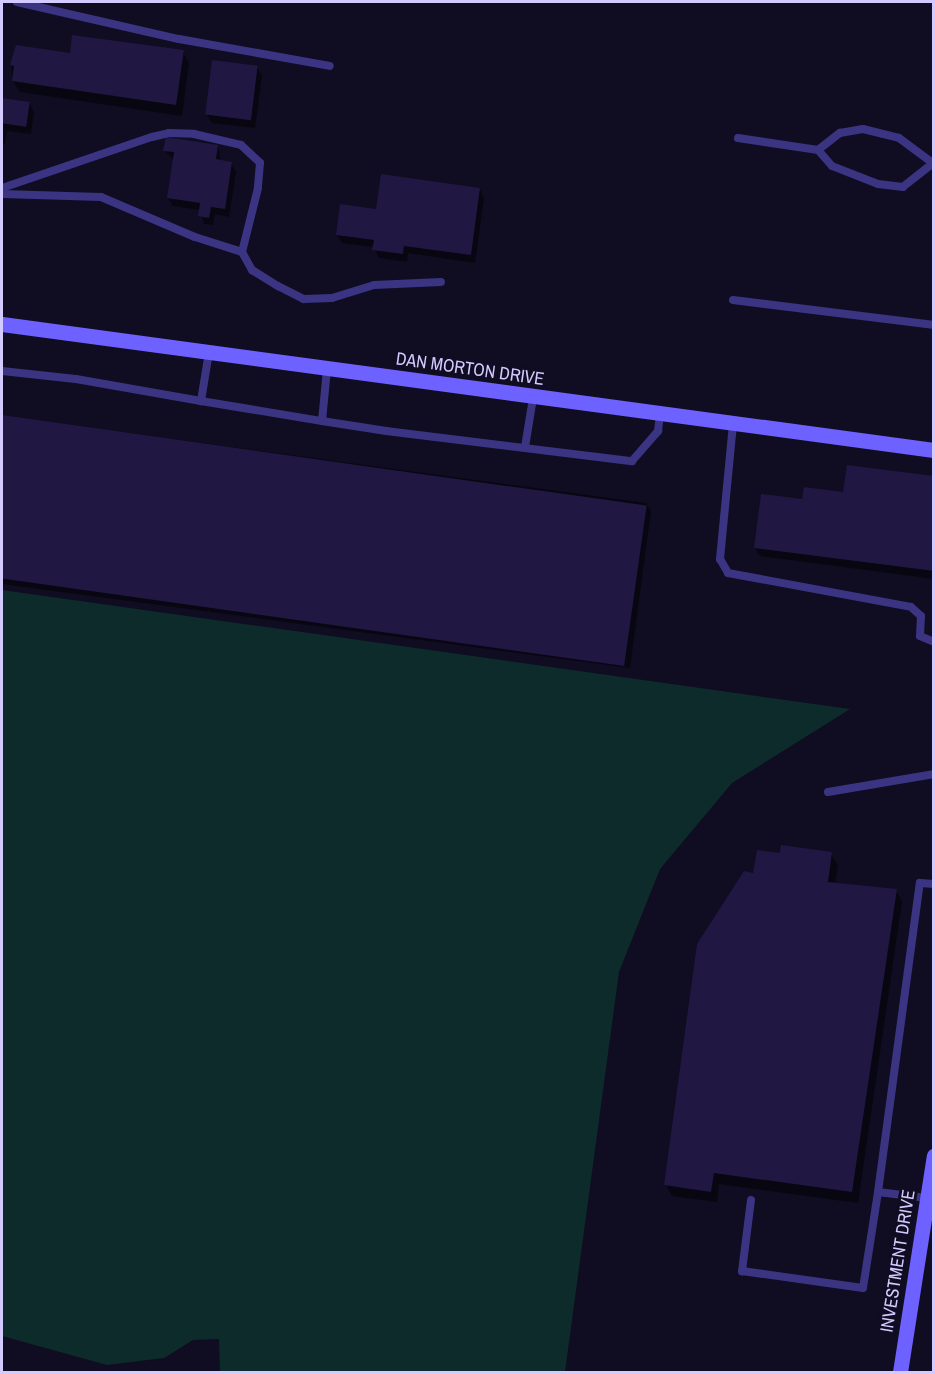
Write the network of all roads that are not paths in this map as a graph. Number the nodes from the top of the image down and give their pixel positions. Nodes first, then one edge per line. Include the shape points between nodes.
1 (17, 2) edge
2 (330, 66) dead end
3 (738, 138) dead end
4 (818, 150) junction
5 (933, 164) edge
6 (2, 188) edge
7 (2, 194) edge
8 (242, 252) junction
9 (441, 282) dead end
10 (733, 300) dead end
11 (2, 324) edge
12 (933, 325) edge
13 (209, 352) junction
14 (327, 369) junction
15 (2, 371) edge
16 (533, 398) junction
17 (201, 401) junction
18 (660, 414) junction
19 (322, 422) junction
20 (733, 424) junction
21 (525, 447) junction
22 (933, 450) edge
23 (933, 642) edge
24 (933, 774) edge
25 (828, 792) dead end
26 (933, 884) edge
27 (933, 1156) edge
28 (878, 1192) junction
29 (927, 1198) junction
30 (751, 1200) dead end
31 (900, 1372) edge

1 - 2 lane via 179,39
3 - 4 lane
4 - 5 lane via 840,133 863,129 899,138
4 - 5 lane via 832,166 878,184 903,187
6 - 8 lane via 170,133 241,145 260,163
7 - 8 lane via 101,197 195,237
8 - 9 lane via 252,270 304,298 332,298 374,285
10 - 12 lane
11 - 13 street, DAN MORTON DRIVE
13 - 14 street, DAN MORTON DRIVE
13 - 17 lane
14 - 16 street, DAN MORTON DRIVE
14 - 19 lane
15 - 17 lane via 76,379
16 - 18 street, DAN MORTON DRIVE
16 - 21 lane
17 - 19 lane
18 - 20 street, DAN MORTON DRIVE
18 - 21 lane via 658,431 632,461
19 - 21 lane
20 - 22 street, DAN MORTON DRIVE
20 - 23 lane via 720,559 728,573 911,607 921,616 920,636
24 - 25 lane
26 - 28 lane via 920,883
27 - 29 street, INVESTMENT DRIVE
28 - 29 lane
28 - 30 lane via 863,1288 742,1271
29 - 31 street, INVESTMENT DRIVE

